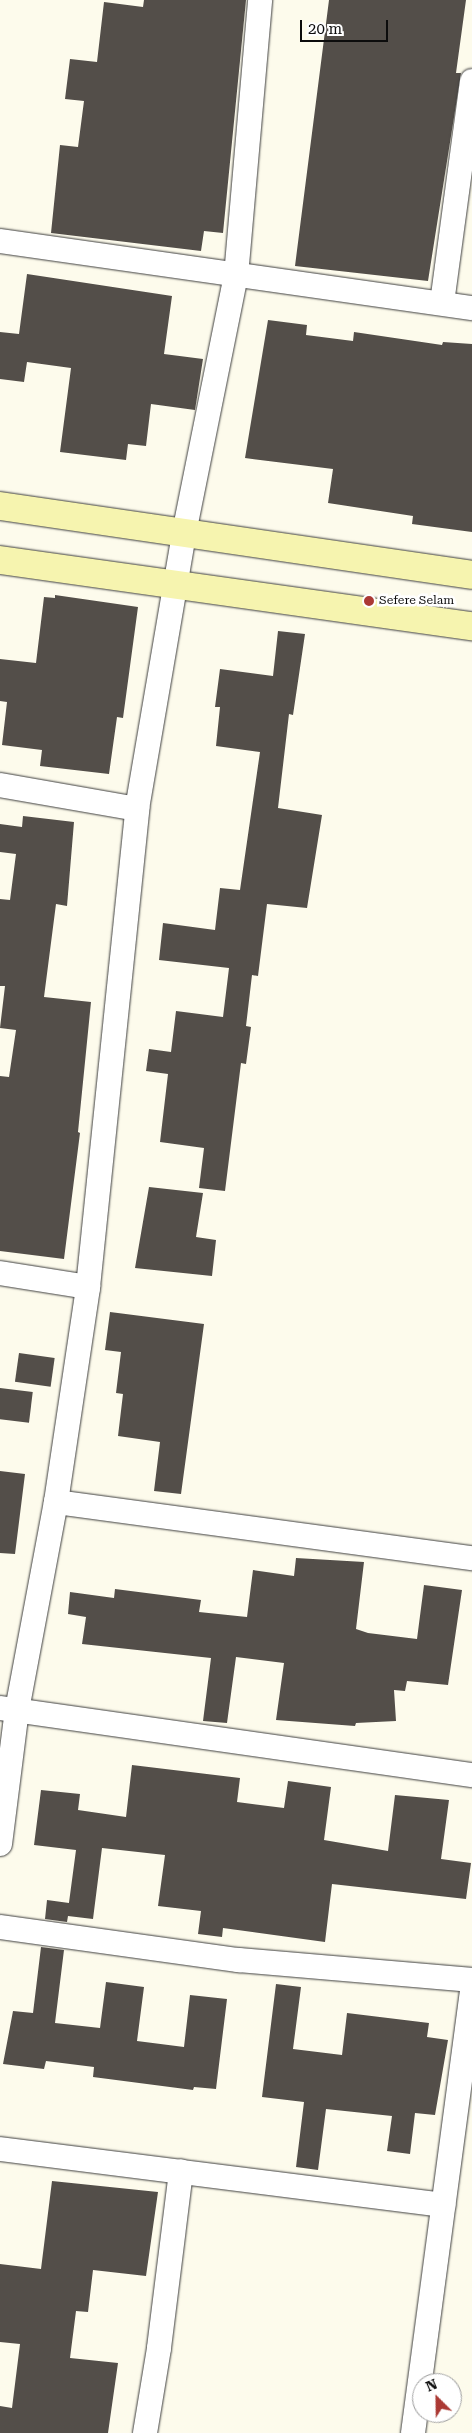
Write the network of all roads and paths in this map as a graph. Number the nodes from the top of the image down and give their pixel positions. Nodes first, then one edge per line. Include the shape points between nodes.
1 (260, 0) edge
2 (472, 81) edge
3 (0, 241) edge
4 (236, 276) junction
5 (442, 303) junction
6 (472, 308) edge
7 (0, 506) edge
8 (184, 533) junction
9 (0, 560) edge
10 (472, 575) edge
11 (176, 584) junction
12 (472, 626) edge
13 (0, 785) edge
14 (137, 809) junction
15 (0, 1273) edge
16 (88, 1287) junction
17 (56, 1502) junction
18 (472, 1558) edge
19 (9, 1709) edge
20 (472, 1774) edge
21 (0, 1844) edge
22 (0, 1927) edge
23 (472, 1980) edge
24 (472, 1988) edge
25 (0, 2149) edge
26 (181, 2171) junction
27 (443, 2205) junction
28 (144, 2433) edge
29 (413, 2433) edge

1 - 4 street
2 - 5 street
3 - 4 street
4 - 5 street
4 - 8 street
5 - 6 street
7 - 8 main road
8 - 10 main road
8 - 11 street
9 - 11 main road
11 - 12 main road
11 - 14 street
13 - 14 street
14 - 16 street
15 - 16 street
16 - 17 street
17 - 18 street
17 - 19 street
19 - 20 street
19 - 21 street
22 - 23 street via 239,1960
24 - 27 street
25 - 26 street
26 - 27 street
26 - 28 street
27 - 29 street

